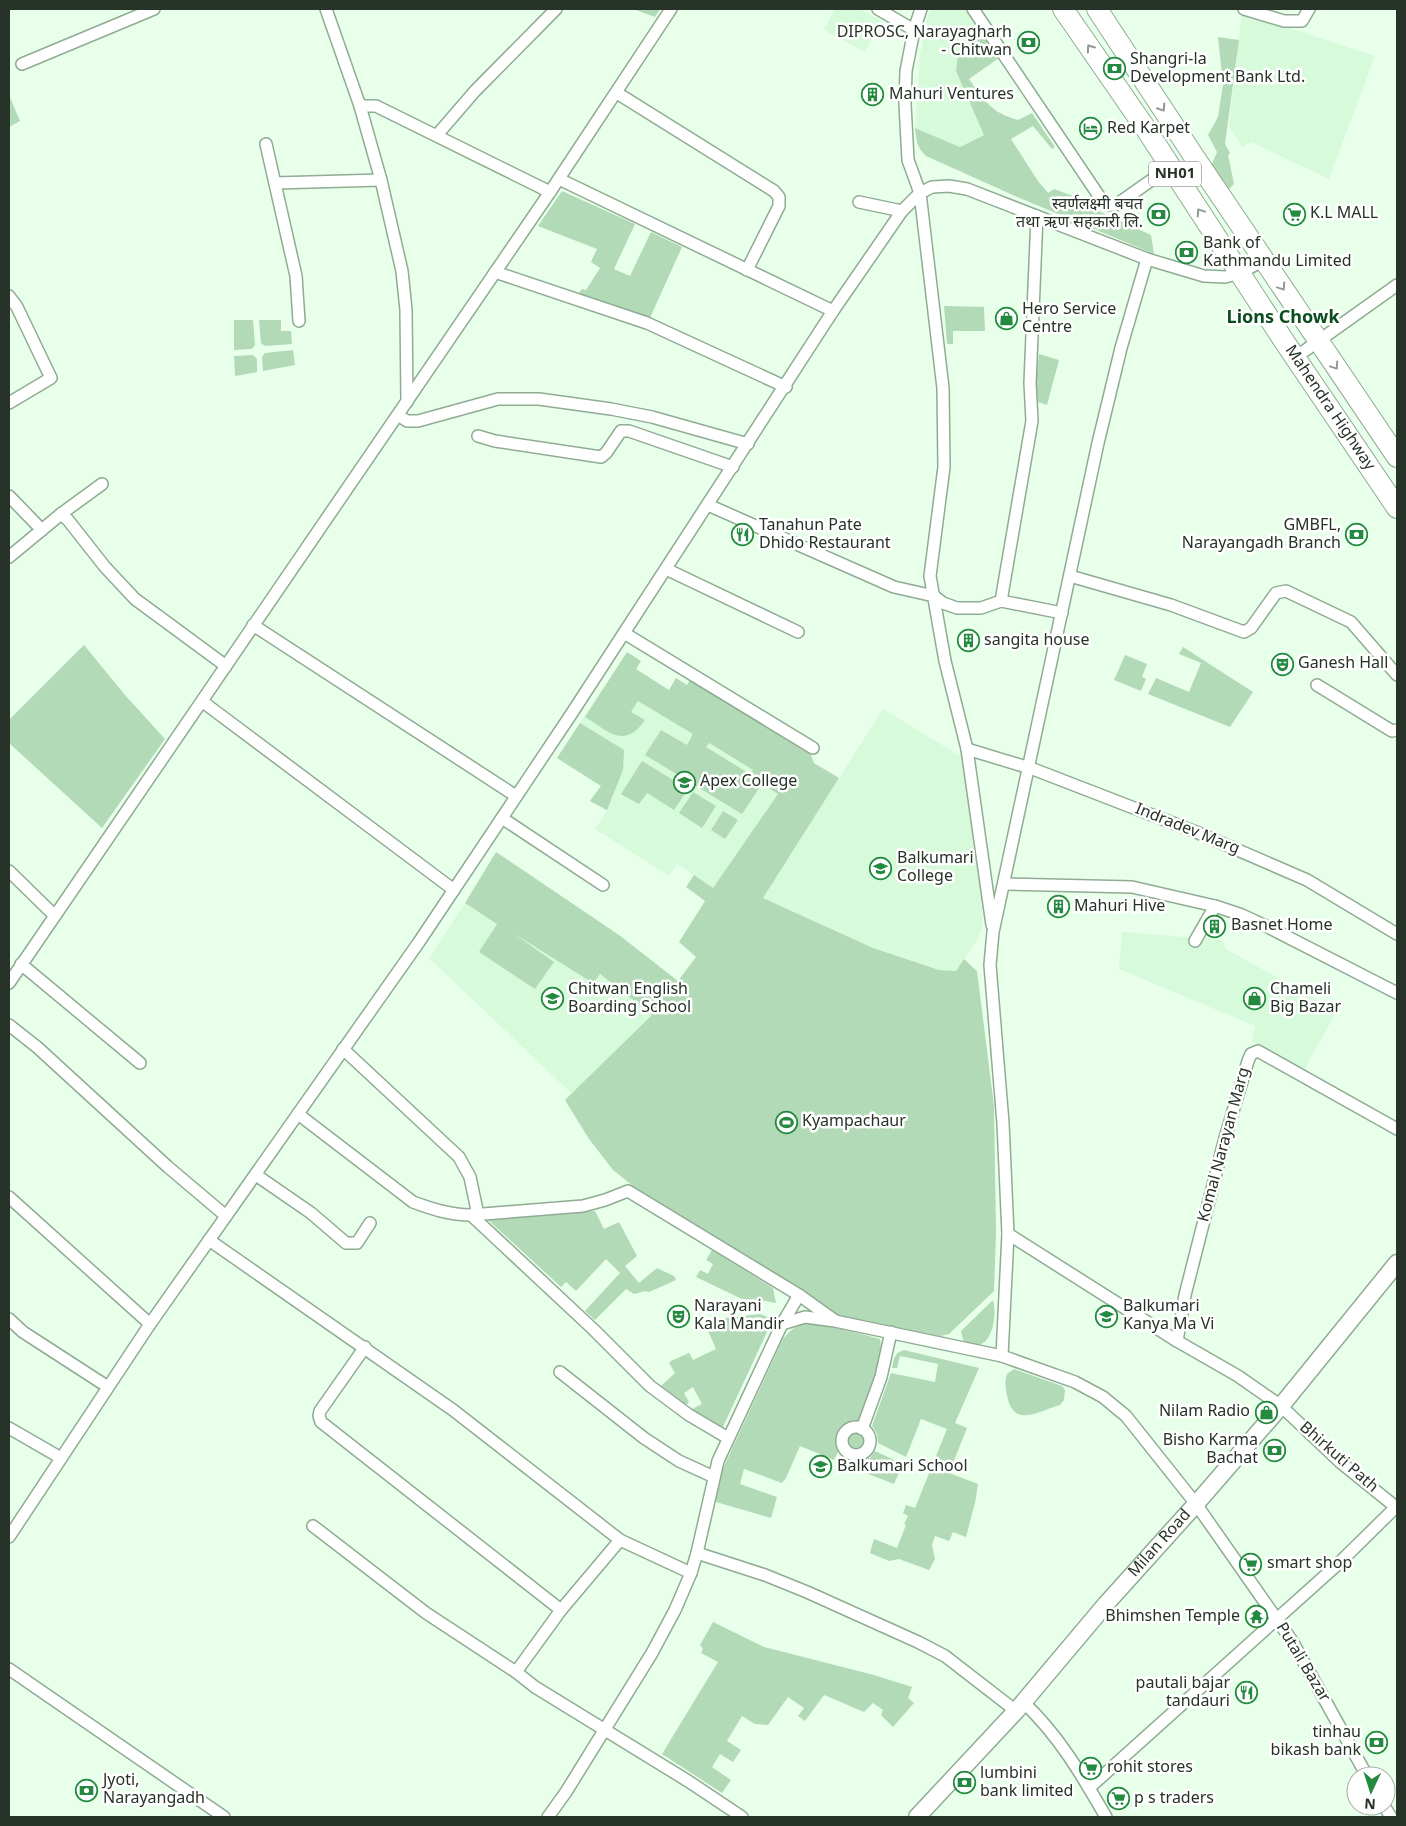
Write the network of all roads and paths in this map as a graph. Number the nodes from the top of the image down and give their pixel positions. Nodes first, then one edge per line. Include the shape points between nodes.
1 (154, 9) edge
2 (326, 9) edge
3 (556, 9) edge
4 (671, 9) edge
5 (878, 9) edge
6 (921, 9) edge
7 (974, 9) edge
8 (1063, 9) edge
9 (1097, 9) edge
10 (1244, 9) edge
11 (1309, 9) edge
12 (914, 30) junction
13 (22, 64) dead end
14 (617, 93) junction
15 (360, 106) junction
16 (437, 136) junction
17 (266, 144) dead end
18 (559, 179) junction
19 (1153, 179) dead end
20 (381, 180) junction
21 (275, 182) junction
22 (550, 192) junction
23 (920, 193) junction
24 (859, 202) dead end
25 (902, 211) junction
26 (1036, 216) junction
27 (1147, 259) junction
28 (1264, 260) junction
29 (747, 270) junction
30 (496, 272) junction
31 (1240, 273) junction
32 (1397, 286) edge
33 (9, 296) edge
34 (834, 312) junction
35 (299, 322) dead end
36 (1318, 341) junction
37 (1296, 357) junction
38 (786, 386) junction
39 (407, 402) junction
40 (9, 403) edge
41 (398, 415) junction
42 (478, 436) dead end
43 (748, 444) junction
44 (1397, 457) edge
45 (733, 467) junction
46 (102, 484) dead end
47 (9, 496) edge
48 (708, 506) junction
49 (1397, 508) edge
50 (61, 514) junction
51 (42, 530) junction
52 (9, 557) edge
53 (666, 569) junction
54 (1070, 576) junction
55 (934, 596) junction
56 (1001, 601) junction
57 (1062, 614) junction
58 (253, 625) junction
59 (798, 632) dead end
60 (624, 633) junction
61 (226, 666) junction
62 (1397, 675) edge
63 (1317, 685) dead end
64 (203, 702) junction
65 (1397, 730) edge
66 (813, 748) dead end
67 (967, 749) junction
68 (1028, 768) junction
69 (516, 796) junction
70 (502, 818) junction
71 (9, 871) edge
72 (1004, 884) junction
73 (603, 885) dead end
74 (454, 890) junction
75 (1215, 906) junction
76 (54, 914) junction
77 (993, 932) junction
78 (1397, 934) edge
79 (1195, 941) dead end
80 (22, 964) junction
81 (9, 983) edge
82 (1397, 993) edge
83 (9, 1024) edge
84 (343, 1049) junction
85 (140, 1063) dead end
86 (298, 1114) junction
87 (1397, 1129) edge
88 (256, 1175) junction
89 (9, 1197) edge
90 (475, 1215) junction
91 (226, 1216) junction
92 (370, 1223) dead end
93 (1008, 1234) junction
94 (209, 1240) junction
95 (1397, 1263) edge
96 (799, 1295) junction
97 (9, 1319) edge
98 (835, 1321) junction
99 (150, 1324) junction
100 (782, 1324) junction
101 (891, 1332) junction
102 (1177, 1341) junction
103 (365, 1347) junction
104 (1002, 1356) junction
105 (560, 1372) dead end
106 (108, 1387) junction
107 (1280, 1406) junction
108 (9, 1428) edge
109 (862, 1428) dead end
110 (728, 1438) junction
111 (61, 1458) junction
112 (714, 1477) junction
113 (1196, 1504) junction
114 (1396, 1507) edge
115 (313, 1526) dead end
116 (9, 1537) edge
117 (620, 1540) junction
118 (697, 1553) junction
119 (691, 1573) junction
120 (560, 1610) junction
121 (1276, 1619) junction
122 (9, 1668) edge
123 (516, 1672) junction
124 (1020, 1707) junction
125 (604, 1730) junction
126 (1362, 1766) edge
127 (1089, 1788) junction
128 (224, 1817) edge
129 (548, 1817) edge
130 (742, 1817) edge
131 (917, 1817) edge
132 (1106, 1817) edge

1 - 13 street
2 - 15 street
3 - 16 street via 475,91
4 - 14 street
5 - 12 street
6 - 12 street
7 - 19 street via 1103,202 1116,205
31 -> 8 highway, Mahendra Highway / NH01
9 -> 28 highway, Mahendra Highway / NH01
10 - 11 street via 1291,22 1302,21
12 - 23 street via 906,71 905,104 908,160
14 - 18 street
14 - 29 street via 774,190 780,197 779,206
15 - 16 street via 376,106
15 - 20 street
16 - 22 street
17 - 21 street
18 - 22 street
18 - 29 street
20 - 21 street
20 - 39 street via 402,271 406,310
21 - 35 street via 296,276
22 - 30 street
23 - 25 street
23 - 26 street via 932,187 967,189
23 - 55 street via 944,396 944,467 930,576
24 - 25 street
25 - 34 street
26 - 27 street
26 - 56 street via 1030,383 1032,421
27 - 31 street via 1204,276 1225,277
27 - 54 street via 1098,443
28 - 31 street
28 -> 36 highway, Mahendra Highway / NH01
29 - 34 street
30 - 38 street via 648,323
30 - 39 street
31 - 37 highway, Mahendra Highway / NH01
32 - 36 street
33 - 40 street via 51,378
34 - 38 street
36 - 37 street
36 -> 44 highway, Mahendra Highway / NH01
37 - 49 highway, Mahendra Highway / NH01
38 - 43 street
39 - 41 street
41 - 43 street via 418,421 498,399 539,399 652,416
41 - 58 street
42 - 45 street via 601,457 621,431 629,430
43 - 45 street
45 - 48 street
46 - 50 street
47 - 51 street
48 - 53 street
48 - 55 street via 894,587
50 - 51 street
50 - 61 street via 135,599
51 - 52 street
53 - 59 street
53 - 60 street
54 - 57 street
54 - 62 street via 1171,605 1244,632 1252,628 1276,593 1286,591 1351,622
55 - 56 street via 956,608 981,608
55 - 67 street via 945,661
56 - 57 street
57 - 68 street
58 - 61 street
58 - 69 street
60 - 66 street
60 - 69 street
61 - 64 street
63 - 65 street via 1392,731
64 - 74 street
64 - 76 street
67 - 68 street, Indradev Marg
67 - 77 street
68 - 72 street
68 - 78 street, Indradev Marg via 1196,832 1307,880
69 - 70 street
70 - 73 street
70 - 74 street
71 - 76 street
72 - 75 street via 1132,887
72 - 77 street
74 - 84 street
75 - 79 street
75 - 82 street via 1268,927
76 - 80 street
77 - 93 street via 990,965
80 - 81 street
80 - 85 street
83 - 91 street
84 - 86 street
84 - 90 street via 459,1157 470,1177
86 - 88 street
86 - 90 street via 413,1202 456,1215
87 - 102 street, Komal Narayan Marg via 1258,1051 1251,1054 1225,1138 1185,1295
88 - 91 street
88 - 92 street via 311,1213 346,1243 356,1243
89 - 99 street
90 - 96 street via 583,1206 628,1191
90 - 110 street via 650,1386
91 - 94 street
93 - 102 street, Bhirkuti Path
93 - 104 street
94 - 99 street
94 - 103 street
95 - 107 street, Milan Road
96 - 98 street
96 - 100 street
97 - 106 street via 23,1332
98 - 100 street, Putali Bazar via 806,1317
98 - 101 street, Putali Bazar
99 - 106 street
100 - 110 street
101 - 104 street, Putali Bazar
101 - 109 street via 881,1377
102 - 107 street, Bhirkuti Path via 1238,1376
103 - 117 street via 453,1410
103 - 120 street via 320,1411 321,1422
104 - 113 street, Putali Bazar via 1074,1382 1103,1397 1126,1416
105 - 112 street via 644,1438 679,1461
106 - 111 street
107 - 113 street, Milan Road
107 - 114 street, Bhirkuti Path via 1340,1462
108 - 111 street
110 - 112 street
111 - 116 street
112 - 118 street
113 - 121 street, Putali Bazar
113 - 124 street, Milan Road
114 - 121 street
115 - 123 street via 426,1612
117 - 119 street
117 - 120 street
118 - 119 street
118 - 124 street via 765,1575 918,1642 945,1656
119 - 125 street via 652,1653
120 - 123 street
121 - 126 street, Putali Bazar via 1292,1641
121 - 127 street
122 - 128 street
123 - 125 street
124 - 127 street via 1034,1712
124 - 131 street, Milan Road
125 - 129 street
125 - 130 street
127 - 132 street

